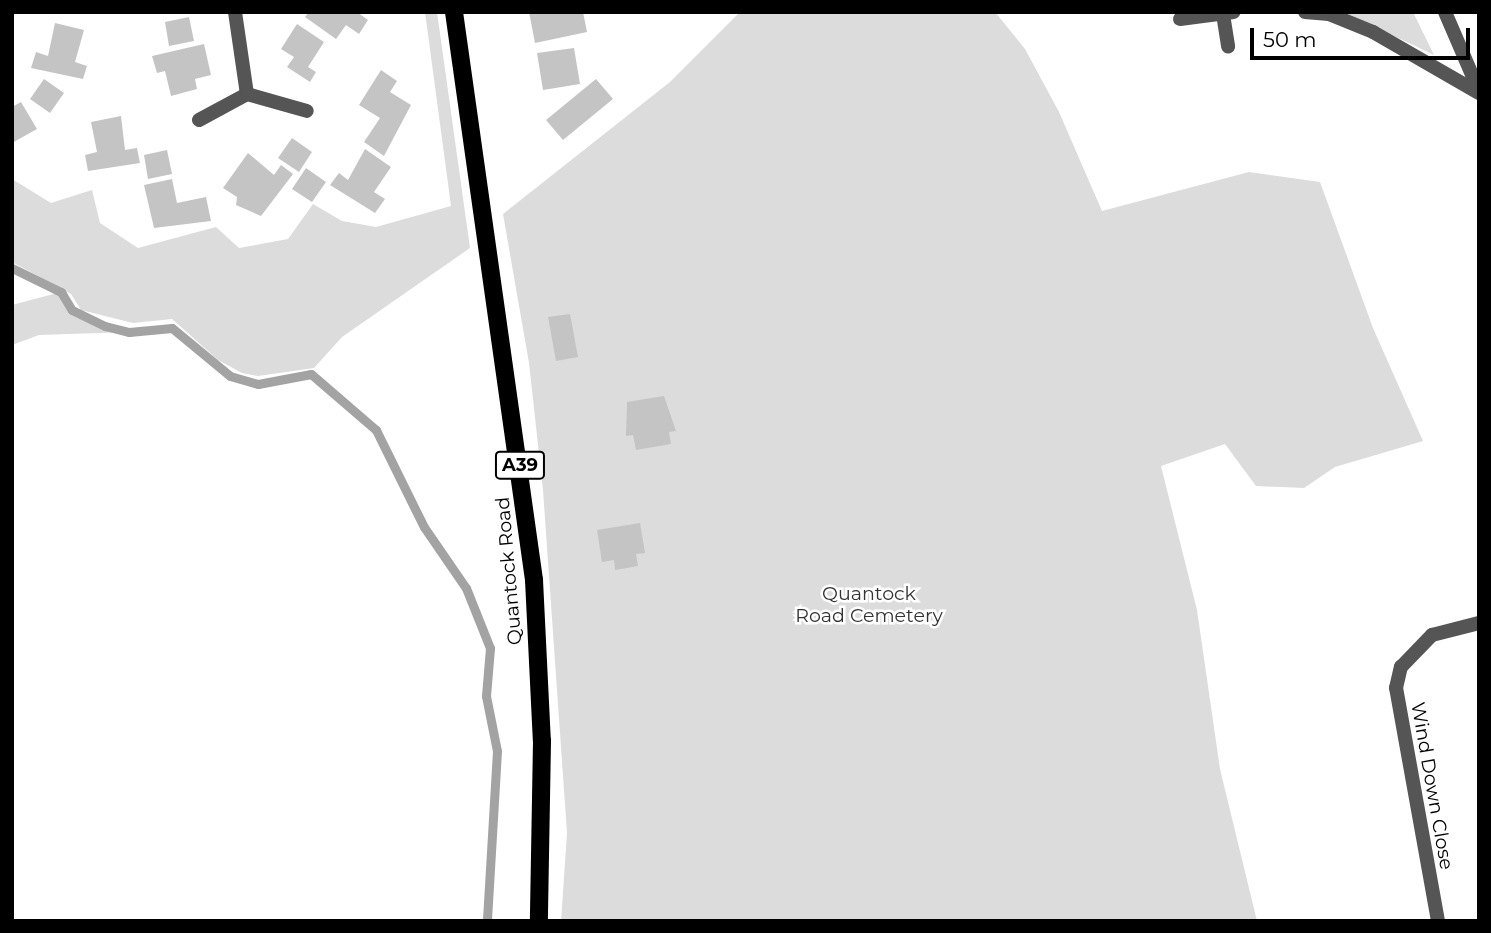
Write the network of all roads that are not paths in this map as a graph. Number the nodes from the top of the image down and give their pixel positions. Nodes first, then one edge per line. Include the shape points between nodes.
1 (235, 12) edge
2 (454, 12) edge
3 (1305, 12) edge
4 (1445, 12) edge
5 (1228, 13) edge
6 (1330, 13) edge
7 (1180, 19) dead end
8 (1228, 47) dead end
9 (1479, 92) edge
10 (247, 94) junction
11 (307, 111) dead end
12 (199, 120) dead end
13 (1479, 623) edge
14 (539, 921) edge
15 (1438, 921) edge

1 - 10 street
2 - 14 main road, Quantock Road / A39 via 534,580 542,741
3 - 6 street
4 - 9 street
5 - 7 street
5 - 8 street
6 - 9 street via 1413,51
10 - 11 street
10 - 12 street
13 - 15 street, Wind Down Close via 1432,635 1401,667 1396,688

